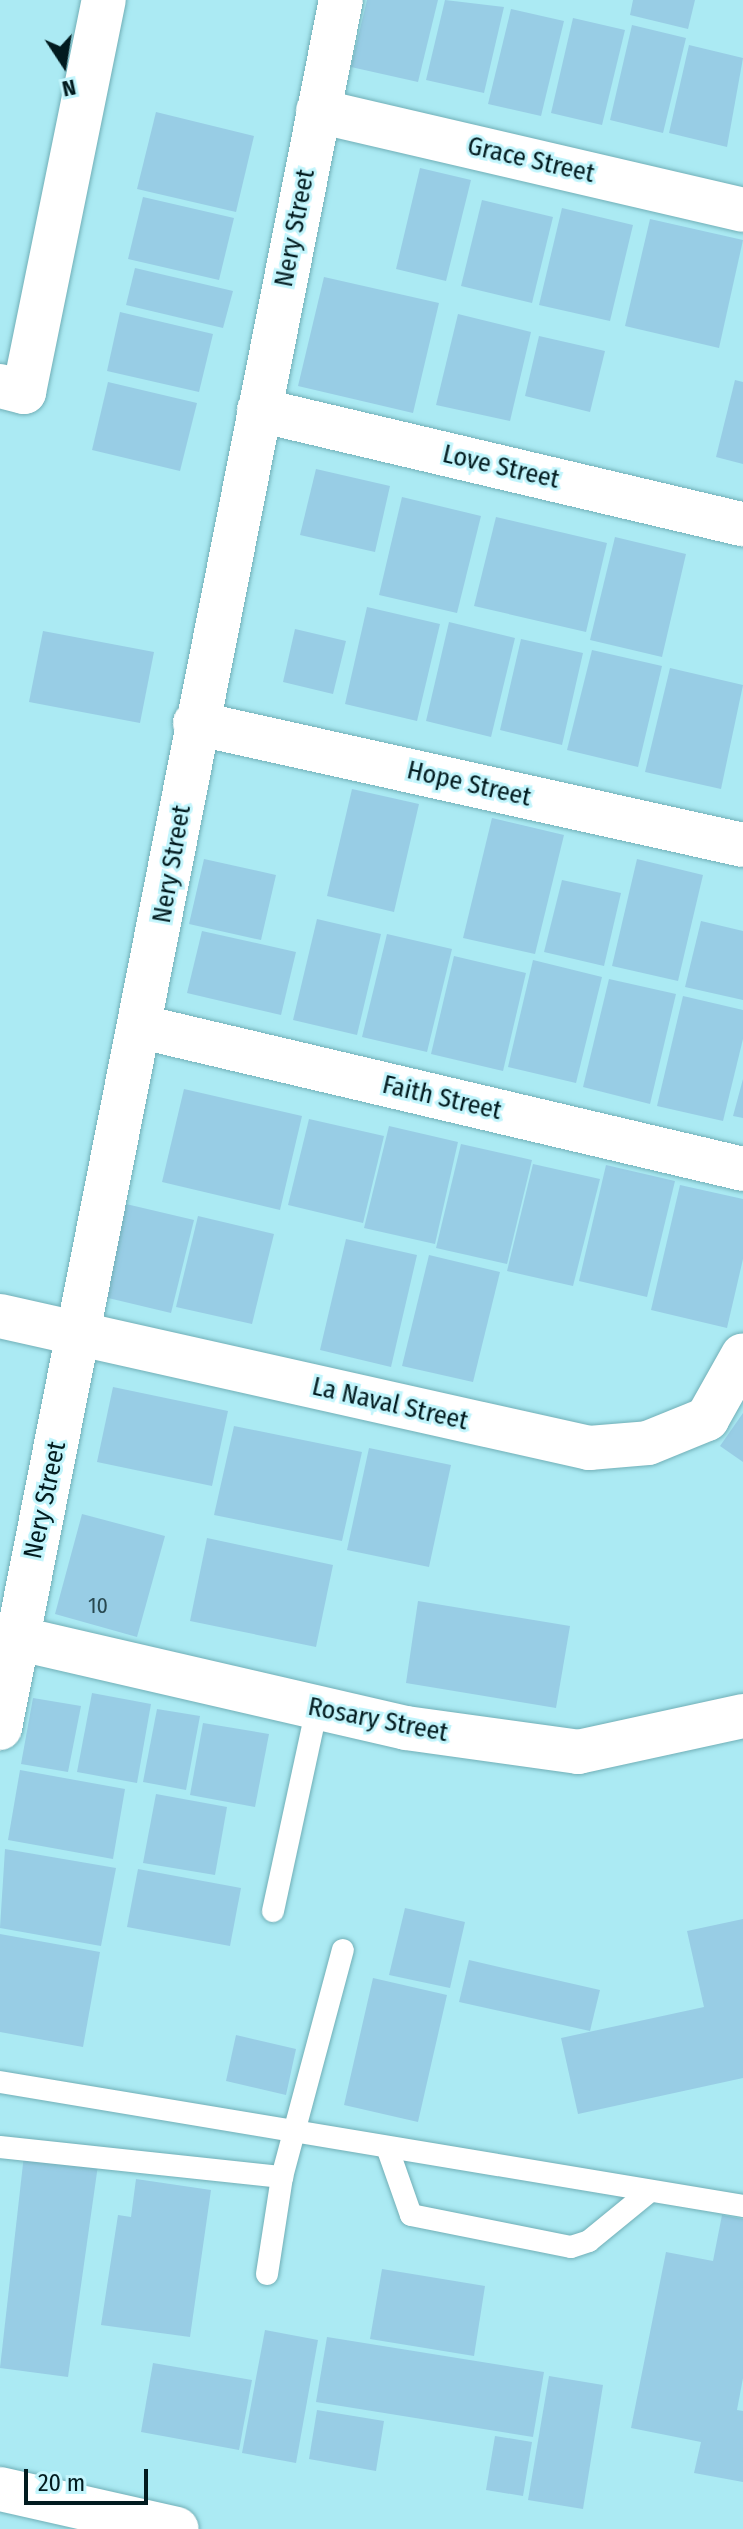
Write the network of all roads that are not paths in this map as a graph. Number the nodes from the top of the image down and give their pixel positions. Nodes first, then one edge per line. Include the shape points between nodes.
1 (104, 0) edge
2 (341, 0) edge
3 (318, 111) junction
4 (743, 210) edge
5 (0, 386) edge
6 (259, 410) junction
7 (743, 524) edge
8 (195, 723) junction
9 (743, 845) edge
10 (142, 1027) junction
11 (743, 1169) edge
12 (0, 1316) edge
13 (78, 1334) junction
14 (743, 1355) edge
15 (16, 1638) junction
16 (317, 1708) junction
17 (743, 1716) edge
18 (0, 1728) edge
19 (273, 1911) dead end
20 (343, 1950) dead end
21 (0, 2082) edge
22 (296, 2133) junction
23 (0, 2147) edge
24 (387, 2147) junction
25 (282, 2177) junction
26 (650, 2191) junction
27 (743, 2206) edge
28 (267, 2274) dead end
29 (0, 2489) edge
30 (171, 2528) edge

1 - 5 street via 24,392
2 - 3 street, Nery Street
3 - 4 street, Grace Street
3 - 6 street, Nery Street
6 - 7 street, Love Street
6 - 8 street, Nery Street
8 - 9 street, Hope Street
8 - 10 street, Nery Street
10 - 11 street, Faith Street
10 - 13 street, Nery Street
12 - 13 street, La Naval Street
13 - 14 street, La Naval Street via 589,1448 648,1443 707,1419
13 - 15 street, Nery Street
15 - 16 street, Rosary Street
15 - 18 street, Nery Street
16 - 17 street, Rosary Street via 578,1752
16 - 19 lane
20 - 22 lane
21 - 22 lane
22 - 24 lane
22 - 25 lane
23 - 25 lane
24 - 26 lane
24 - 26 lane via 411,2215 571,2247 589,2241
25 - 28 lane
26 - 27 lane
29 - 30 street

